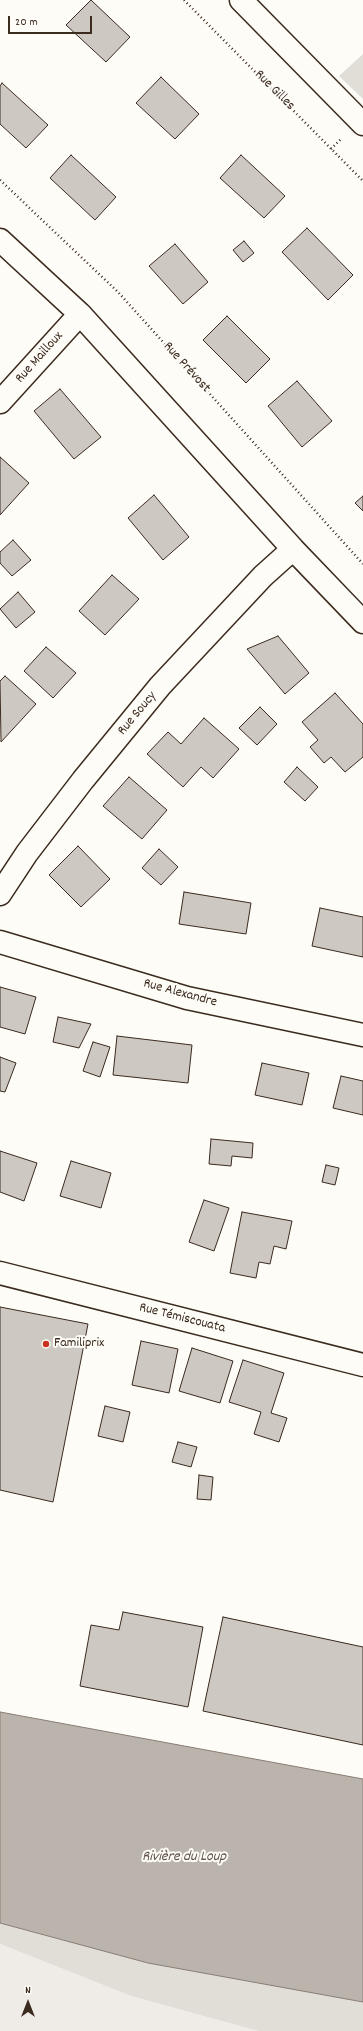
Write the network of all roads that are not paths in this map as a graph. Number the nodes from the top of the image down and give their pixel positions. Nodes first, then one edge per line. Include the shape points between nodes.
1 (241, 0) edge
2 (363, 124) edge
3 (0, 240) edge
4 (80, 314) junction
5 (0, 402) edge
6 (293, 549) junction
7 (363, 622) edge
8 (0, 894) edge
9 (0, 942) edge
10 (363, 1035) edge
11 (0, 1273) edge
12 (363, 1365) edge

1 - 2 street
3 - 4 street
4 - 5 street, Rue Mailloux
4 - 6 street
6 - 7 street
6 - 8 street, Rue Soucy via 263,576 160,686 82,780 27,853
9 - 10 street, Rue Alexandre via 187,998
11 - 12 street, Rue Témiscouata

